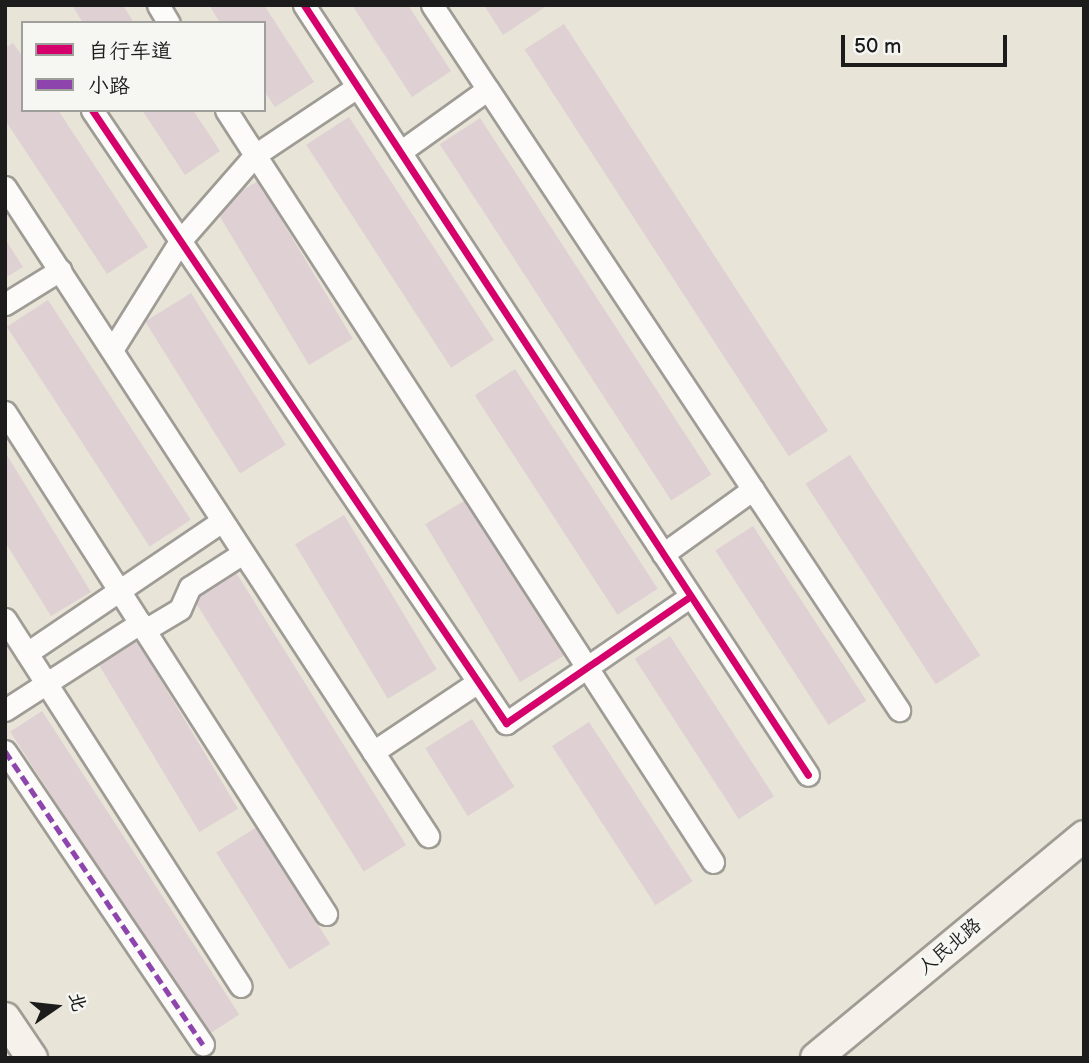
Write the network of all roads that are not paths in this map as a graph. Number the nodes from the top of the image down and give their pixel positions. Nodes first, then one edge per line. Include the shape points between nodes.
1 (158, 5) edge
2 (304, 5) edge
3 (432, 5) edge
4 (168, 21) edge
5 (357, 87) junction
6 (488, 89) junction
7 (93, 112) edge
8 (227, 112) edge
9 (400, 152) junction
10 (255, 155) junction
11 (5, 187) edge
12 (180, 241) junction
13 (60, 270) junction
14 (5, 304) edge
15 (111, 350) junction
16 (5, 412) edge
17 (753, 489) junction
18 (222, 521) junction
19 (243, 552) junction
20 (663, 554) junction
21 (119, 590) junction
22 (691, 596) junction
23 (5, 619) edge
24 (143, 626) junction
25 (27, 653) junction
26 (587, 667) junction
27 (478, 682) junction
28 (46, 683) junction
29 (5, 710) edge
30 (899, 710) dead end
31 (5, 751) edge
32 (373, 752) junction
33 (807, 775) dead end
34 (428, 836) dead end
35 (1084, 836) edge
36 (713, 862) dead end
37 (327, 914) dead end
38 (241, 986) dead end
39 (5, 1018) edge
40 (203, 1044) dead end
41 (32, 1058) edge
42 (816, 1058) edge

1 - 4 street
2 - 5 street
3 - 6 street
5 - 9 street
5 - 10 street
6 - 9 street
6 - 17 street
7 - 12 street
8 - 10 street
9 - 20 street
10 - 12 street
10 - 26 street
11 - 13 street
12 - 15 street
12 - 27 street
13 - 14 street
13 - 15 street
15 - 18 street
16 - 21 street
17 - 20 street
17 - 30 street
18 - 19 street
18 - 21 street
19 - 24 street via 190,587 180,609
19 - 32 street
20 - 22 street
21 - 24 street
21 - 25 street
22 - 26 street
22 - 33 street
23 - 25 street
24 - 28 street
24 - 37 street
25 - 28 street
26 - 27 street via 506,723
26 - 36 street
27 - 32 street
28 - 29 street
28 - 38 street
31 - 40 street
32 - 34 street
35 - 42 main road, 人民北路
39 - 41 main road

